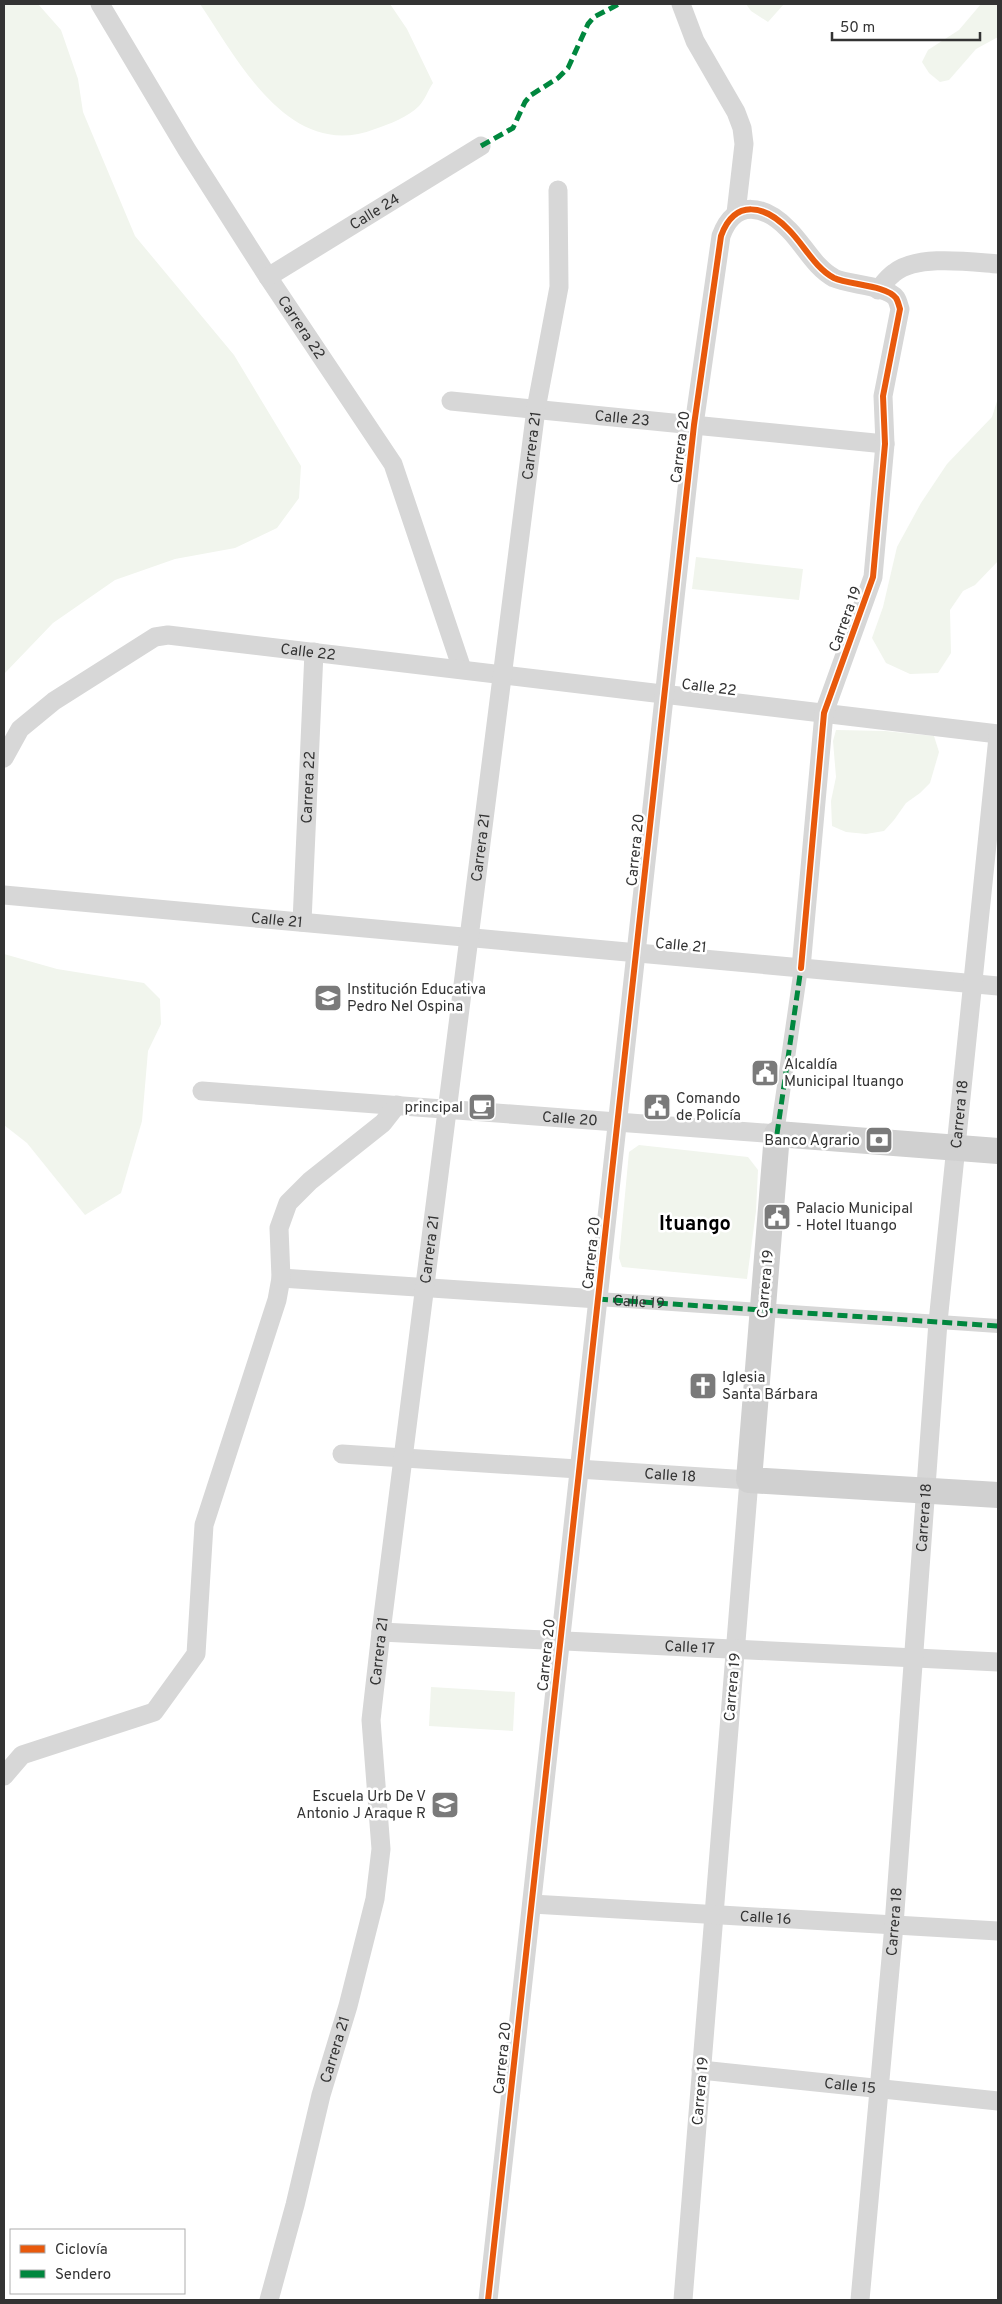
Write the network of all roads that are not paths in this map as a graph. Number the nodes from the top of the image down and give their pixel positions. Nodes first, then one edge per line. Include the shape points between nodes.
1 (100, 4) edge
2 (681, 4) edge
3 (481, 146) dead end
4 (558, 190) dead end
5 (736, 213) junction
6 (998, 261) edge
7 (268, 277) junction
8 (878, 290) junction
9 (451, 401) dead end
10 (536, 409) junction
11 (694, 425) junction
12 (885, 444) junction
13 (314, 652) junction
14 (462, 669) junction
15 (502, 674) junction
16 (665, 694) junction
17 (824, 713) junction
18 (998, 735) edge
19 (4, 758) edge
20 (4, 895) edge
21 (302, 922) junction
22 (469, 938) junction
23 (636, 953) junction
24 (801, 968) junction
25 (973, 984) junction
26 (998, 986) edge
27 (202, 1091) dead end
28 (397, 1106) junction
29 (447, 1109) junction
30 (618, 1122) junction
31 (777, 1134) junction
32 (957, 1147) junction
33 (998, 1150) edge
34 (281, 1278) junction
35 (424, 1288) junction
36 (598, 1299) junction
37 (763, 1310) junction
38 (938, 1322) junction
39 (998, 1326) edge
40 (342, 1454) dead end
41 (403, 1458) junction
42 (579, 1468) junction
43 (749, 1480) junction
44 (926, 1491) junction
45 (998, 1495) edge
46 (380, 1632) junction
47 (560, 1641) junction
48 (736, 1649) junction
49 (914, 1658) junction
50 (998, 1662) edge
51 (4, 1776) edge
52 (532, 1904) junction
53 (714, 1914) junction
54 (894, 1925) junction
55 (998, 1931) edge
56 (701, 2070) junction
57 (880, 2088) junction
58 (998, 2101) edge
59 (269, 2300) edge
60 (488, 2300) edge
61 (682, 2300) edge
62 (860, 2300) edge

1 - 7 street, Carrera 22 via 186,150
2 - 5 street via 695,41 742,128 744,144
3 - 7 street, Calle 24
4 - 10 street, Carrera 21 via 559,288
5 - 8 street, Carrera 19 via 754,208 772,217 788,229 815,262 834,278
5 - 11 street, Carrera 20 via 726,224 722,236
6 - 8 street via 916,263 896,271
7 - 14 street, Carrera 22 via 393,464
8 - 12 street, Carrera 19 via 895,297 900,309 883,396
9 - 10 street, Calle 23
10 - 11 street, Calle 23
10 - 15 street, Carrera 21
11 - 12 street, Calle 23
11 - 16 street, Carrera 20
12 - 17 street, Carrera 19 via 873,576
13 - 14 street, Calle 22
13 - 19 street, Calle 22 via 168,634 156,637 54,701 20,728
13 - 21 street, Carrera 22
14 - 15 street, Calle 22
15 - 16 street, Calle 22
15 - 22 street, Carrera 21
16 - 17 street, Calle 22
16 - 23 street, Carrera 20
17 - 18 street, Calle 22
17 - 24 street, Carrera 19
18 - 25 street, Carrera 18
20 - 21 street, Calle 21
21 - 22 street, Calle 21
22 - 23 street, Calle 21
22 - 29 street, Carrera 21
23 - 24 street, Calle 21
23 - 30 street, Carrera 20
24 - 25 street, Calle 21
24 - 31 street, Carrera 19
25 - 26 street, Calle 21
25 - 32 street, Carrera 18
27 - 28 street, Calle 20
28 - 29 street, Calle 20
28 - 34 street via 383,1123 310,1181 288,1203 279,1228
29 - 30 street, Calle 20
29 - 35 street, Carrera 21
30 - 31 street, Calle 20
30 - 36 street, Carrera 20
31 - 32 main road, Calle 20
31 - 37 main road, Carrera 19
32 - 33 main road, Calle 20
32 - 38 street, Carrera 18
34 - 35 street, Calle 19
34 - 51 street via 277,1300 204,1525 196,1654 154,1712 22,1755
35 - 36 street, Calle 19
35 - 41 street, Carrera 21
36 - 37 street, Calle 19
36 - 42 street, Carrera 20
37 - 38 street, Calle 19
37 - 43 main road, Carrera 19
38 - 39 street, Calle 19
38 - 44 street, Carrera 18
40 - 41 street, Calle 18
41 - 42 street, Calle 18
41 - 46 street, Carrera 21
42 - 43 street, Calle 18
42 - 47 street, Carrera 20
43 - 44 main road, Calle 18
43 - 48 street, Carrera 19
44 - 45 main road, Calle 18
44 - 49 street, Carrera 18
46 - 47 street, Calle 17
46 - 59 street, Carrera 21 via 371,1720 381,1849 375,1899
47 - 48 street, Calle 17
47 - 52 street, Carrera 20
48 - 49 street, Calle 17
48 - 53 street, Carrera 19
49 - 50 street, Calle 17
49 - 54 street, Carrera 18
52 - 53 street, Calle 16
52 - 60 street, Carrera 20
53 - 54 street, Calle 16
53 - 56 street, Carrera 19
54 - 55 street, Calle 16
54 - 57 street, Carrera 18
56 - 57 street, Calle 15
56 - 61 street, Carrera 19
57 - 58 street, Calle 15
57 - 62 street, Carrera 18

